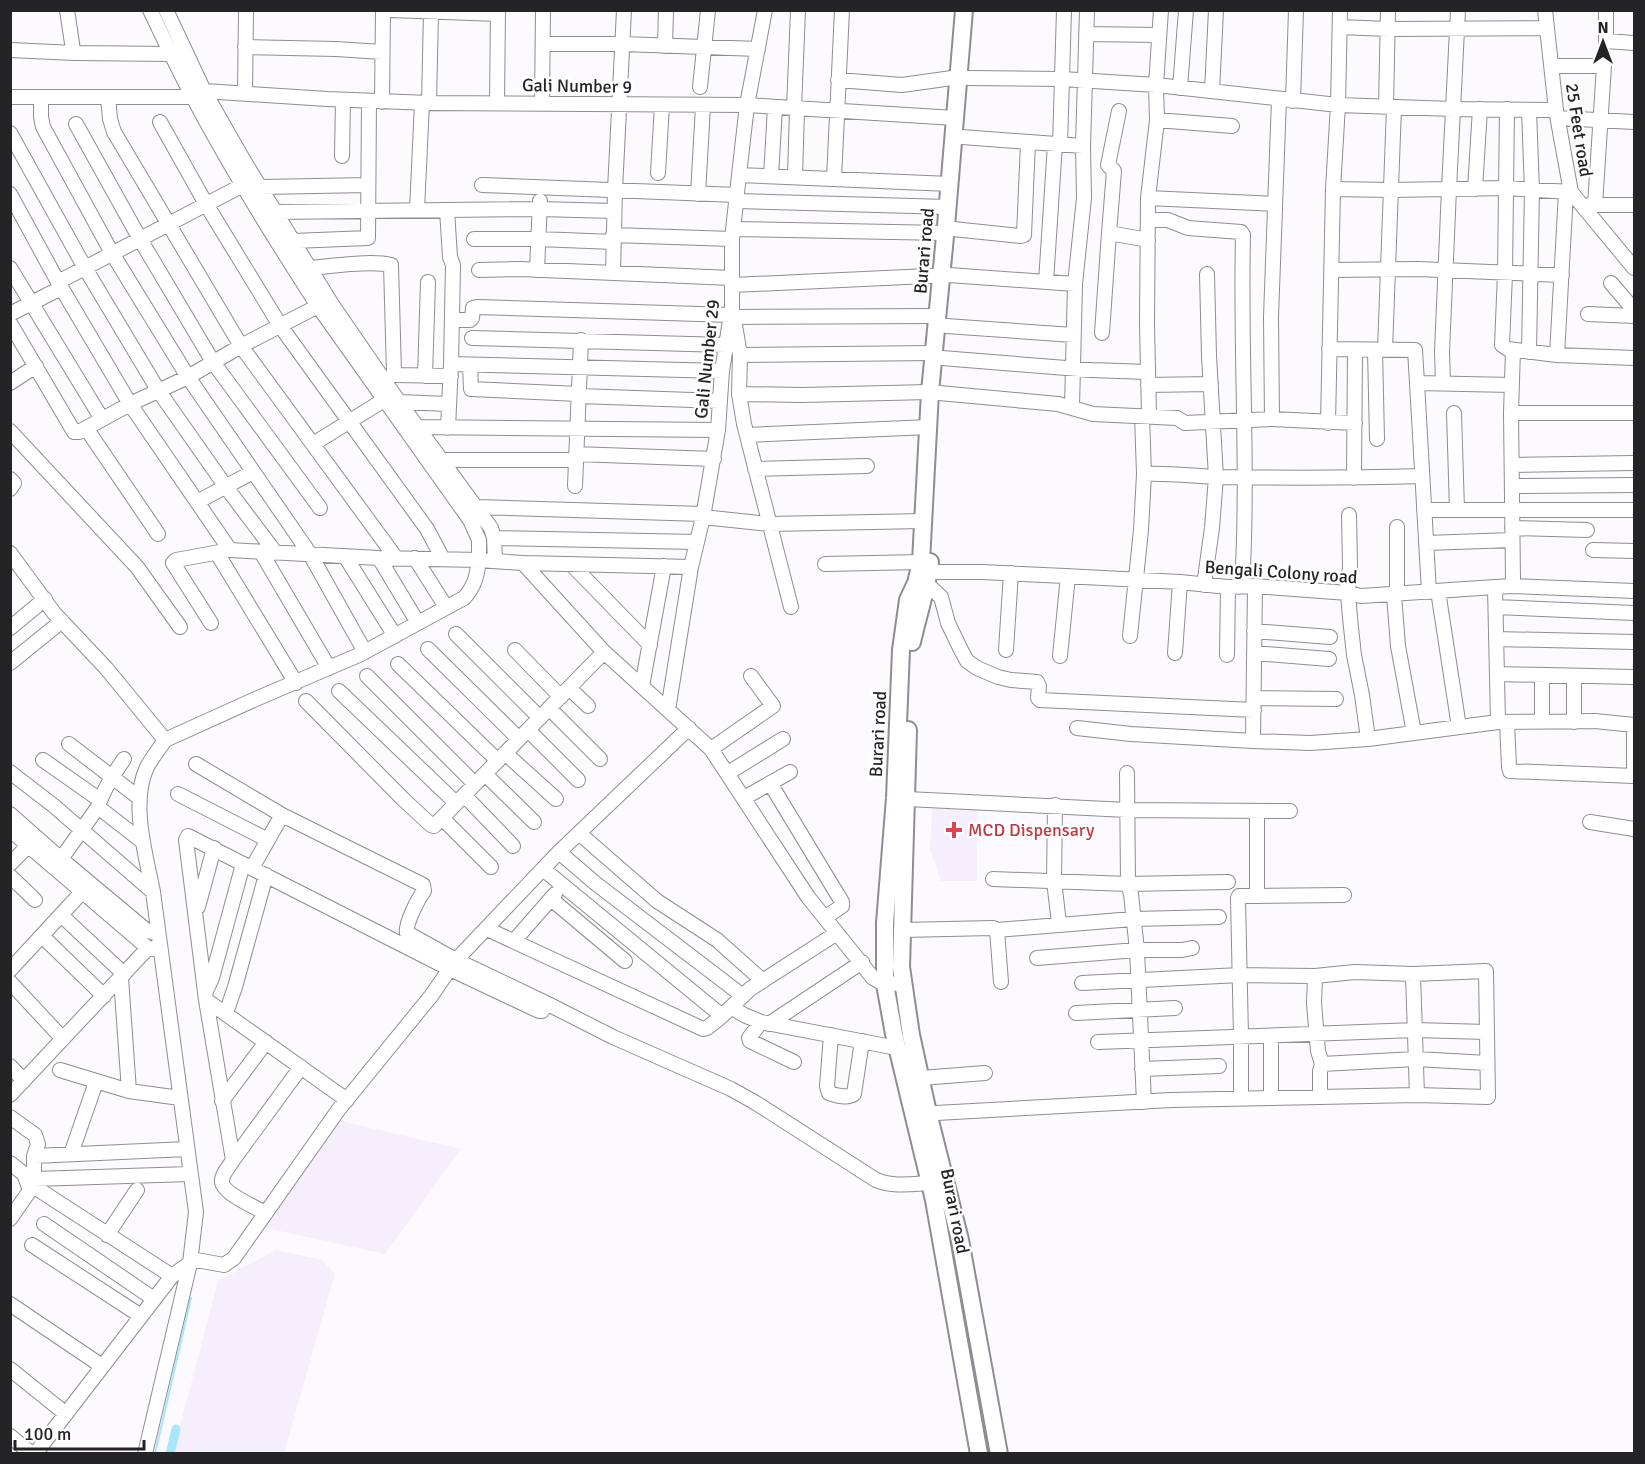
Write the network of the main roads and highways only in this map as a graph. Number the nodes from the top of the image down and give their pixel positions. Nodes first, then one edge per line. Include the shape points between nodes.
1 (964, 10) edge
2 (972, 10) edge
3 (963, 77) junction
4 (949, 231) junction
5 (935, 393) junction
6 (926, 573) junction
7 (898, 852) junction
8 (921, 1114) junction
9 (979, 1454) edge
10 (999, 1454) edge

1 - 3 main road, Burari road
2 - 3 main road, Burari road
3 - 4 main road, Burari road via 962,137
3 - 4 main road, Burari road via 955,118
4 - 5 main road, Burari road
5 - 6 main road, Burari road
5 - 6 main road, Burari road via 929,427 924,521
6 - 7 main road, Burari road via 910,659 907,799
6 - 7 main road, Burari road via 908,600 901,650 895,798
7 - 8 main road, Burari road via 901,967 921,1078
7 - 8 main road, Burari road via 885,923 885,984 897,1048
8 - 9 main road, Burari road
8 - 10 main road, Burari road via 960,1240

